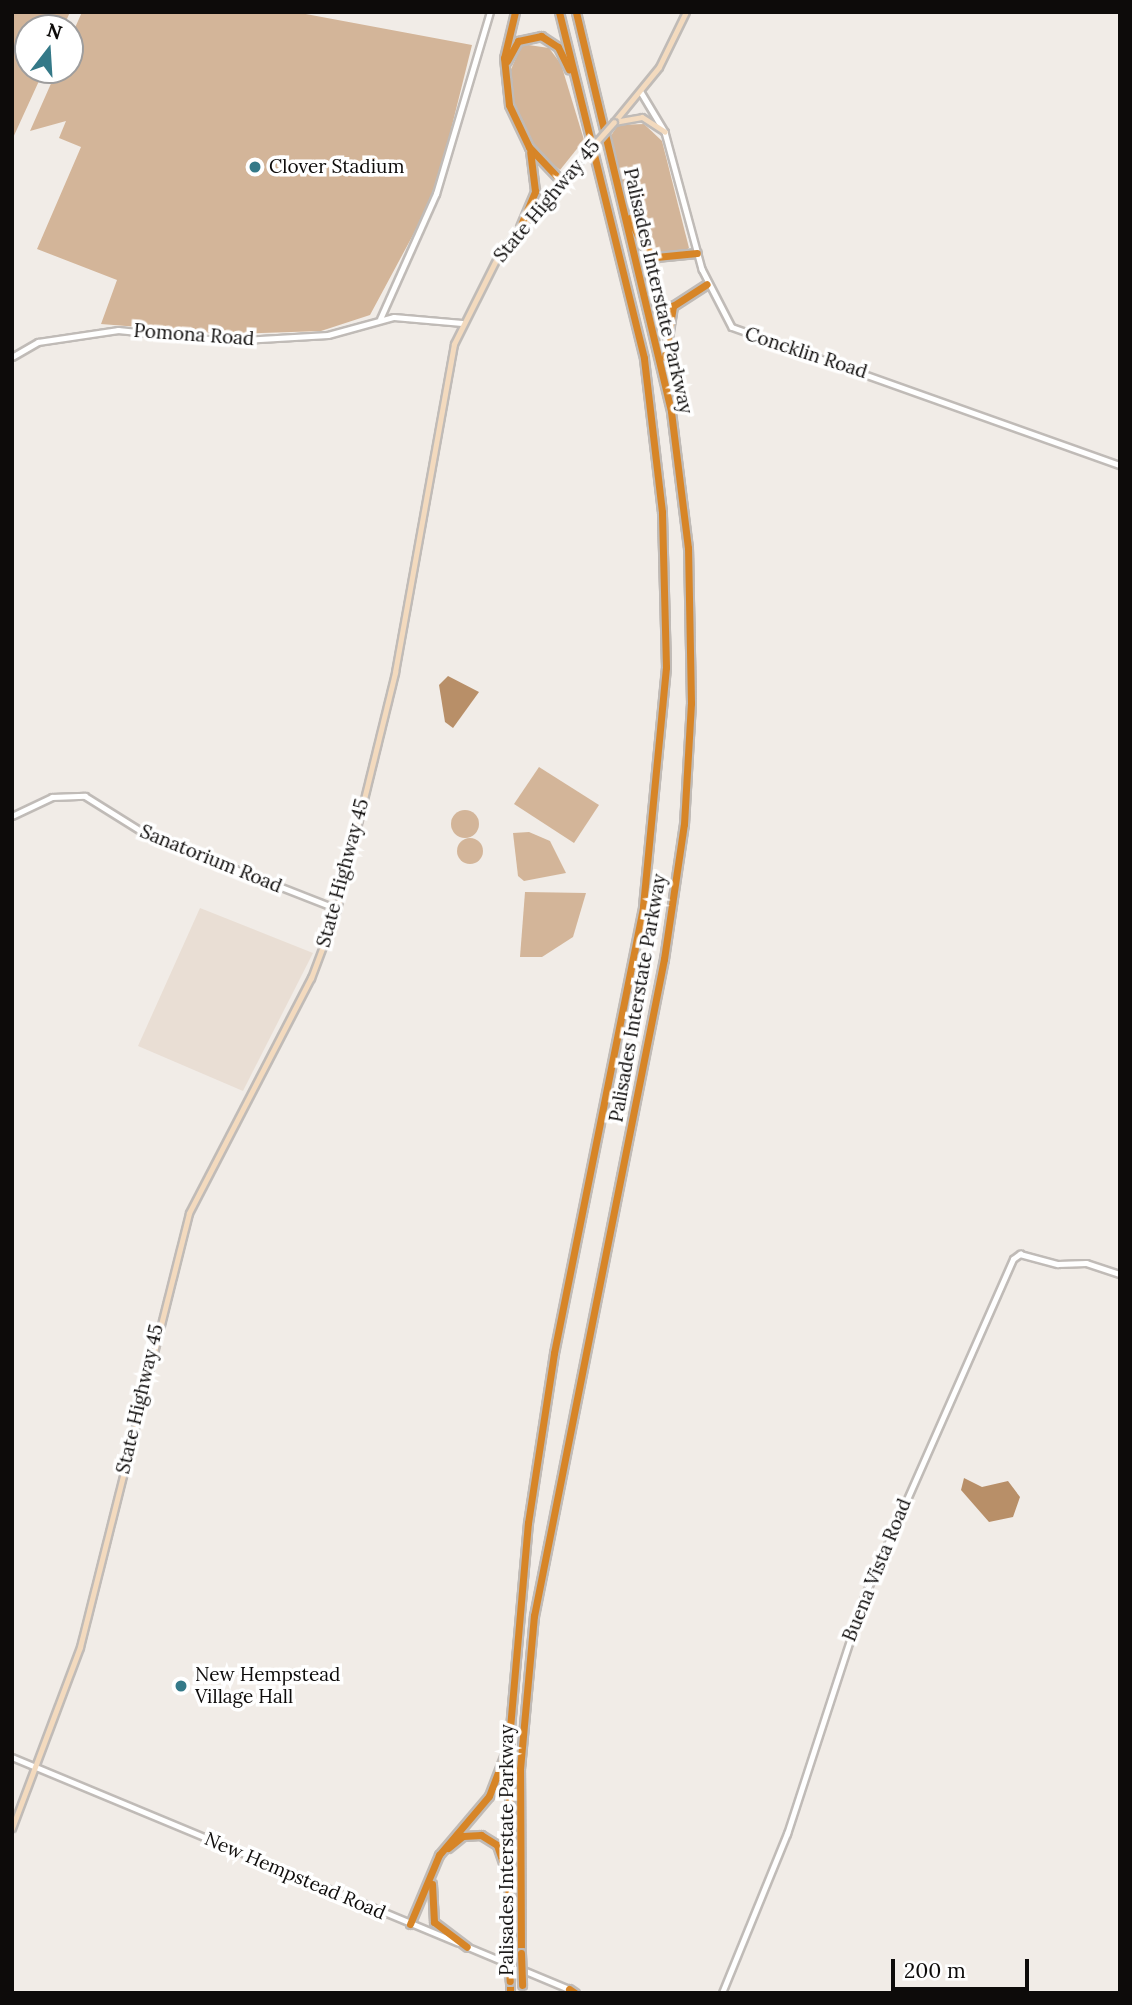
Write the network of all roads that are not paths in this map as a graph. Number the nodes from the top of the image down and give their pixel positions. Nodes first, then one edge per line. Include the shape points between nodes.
1 (490, 12) edge
2 (515, 12) edge
3 (559, 12) edge
4 (576, 12) edge
5 (686, 12) edge
6 (505, 79) junction
7 (641, 92) junction
8 (614, 122) junction
9 (665, 132) junction
10 (520, 133) junction
11 (592, 141) junction
12 (615, 177) junction
13 (561, 181) junction
14 (520, 227) junction
15 (697, 253) junction
16 (707, 284) junction
17 (380, 320) junction
18 (462, 323) junction
19 (12, 358) edge
20 (673, 428) junction
21 (1120, 465) edge
22 (12, 816) edge
23 (337, 909) junction
24 (1120, 1274) edge
25 (512, 1694) junction
26 (12, 1757) edge
27 (37, 1768) junction
28 (12, 1828) edge
29 (432, 1884) junction
30 (412, 1925) junction
31 (508, 1935) junction
32 (467, 1947) junction
33 (522, 1989) edge
34 (574, 1992) edge
35 (510, 1993) edge
36 (722, 1993) edge

1 - 17 street via 436,194
2 - 6 highway
3 - 11 highway, Palisades Interstate Parkway
4 - 12 highway, Palisades Interstate Parkway
5 - 7 main road, State Highway 45
6 - 10 highway
6 - 11 highway via 518,41 534,36 552,41 565,59
7 - 8 main road, State Highway 45
7 - 9 street, Concklin Road
8 - 9 main road via 642,117
8 - 13 main road, State Highway 45, bridge
9 - 15 street, Concklin Road
10 - 13 highway
10 - 14 highway via 536,183
11 - 25 highway, Palisades Interstate Parkway via 631,292 654,427 665,564 664,719 640,923 538,1446
12 - 15 highway via 646,250 669,260
12 - 20 highway, Palisades Interstate Parkway
13 - 14 main road, State Highway 45
14 - 18 main road, State Highway 45
15 - 16 street, Concklin Road
16 - 20 highway via 680,298 666,325
16 - 21 street, Concklin Road via 723,317 742,333
17 - 18 street, Pomona Road
17 - 19 street, Pomona Road via 334,334 259,340 118,330 38,342
18 - 23 main road, State Highway 45 via 442,391 396,672
20 - 33 highway, Palisades Interstate Parkway, bridge via 691,617 685,806 661,976 533,1625 520,1787
22 - 23 street, Sanatorium Road via 52,797 85,796 146,834
23 - 27 main road, State Highway 45 via 311,978 189,1213 89,1615
24 - 36 street, Buena Vista Road via 1086,1263 1046,1263 1020,1254 1013,1259 860,1609 787,1834
25 - 30 highway via 498,1780 439,1855
25 - 31 highway, Palisades Interstate Parkway
26 - 27 street, New Hempstead Road
27 - 28 main road, State Highway 45
27 - 30 street, New Hempstead Road
29 - 30 highway
29 - 31 highway via 456,1840 471,1834 490,1839 503,1859
29 - 32 highway via 434,1922
30 - 32 street, New Hempstead Road
31 - 35 highway, Palisades Interstate Parkway, bridge
32 - 34 street, New Hempstead Road

